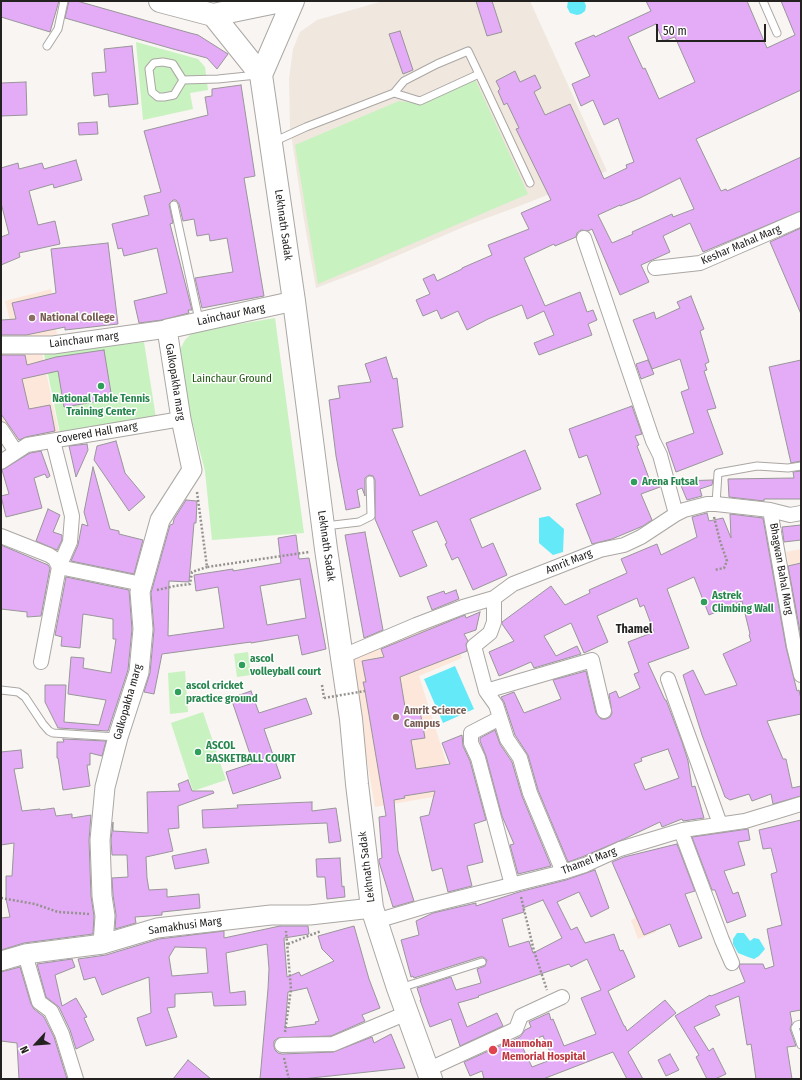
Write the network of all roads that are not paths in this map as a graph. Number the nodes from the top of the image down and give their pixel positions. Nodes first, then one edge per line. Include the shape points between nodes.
1 (64, 1) edge
2 (160, 1) edge
3 (281, 1) edge
4 (293, 1) edge
5 (763, 1) edge
6 (213, 15) junction
7 (777, 33) dead end
8 (47, 46) dead end
9 (478, 74) junction
10 (261, 75) junction
11 (183, 80) junction
12 (394, 93) junction
13 (271, 143) junction
14 (530, 183) dead end
15 (174, 205) dead end
16 (801, 219) edge
17 (584, 238) dead end
18 (655, 268) dead end
19 (294, 301) junction
20 (200, 322) junction
21 (168, 329) junction
22 (1, 345) edge
23 (181, 419) junction
24 (1, 429) edge
25 (53, 441) junction
26 (16, 452) junction
27 (1, 462) edge
28 (801, 466) edge
29 (370, 480) dead end
30 (712, 504) junction
31 (770, 510) junction
32 (801, 513) edge
33 (676, 514) junction
34 (323, 526) junction
35 (1, 536) edge
36 (59, 567) junction
37 (141, 586) junction
38 (494, 598) junction
39 (343, 656) junction
40 (41, 662) dead end
41 (801, 675) edge
42 (668, 679) dead end
43 (1, 690) edge
44 (486, 691) junction
45 (604, 711) dead end
46 (500, 718) junction
47 (118, 737) junction
48 (801, 804) edge
49 (720, 824) junction
50 (681, 831) junction
51 (563, 872) junction
52 (515, 885) junction
53 (374, 915) junction
54 (103, 944) junction
55 (25, 954) junction
56 (1, 961) edge
57 (482, 962) dead end
58 (732, 963) dead end
59 (398, 988) junction
60 (556, 999) road end
61 (407, 1013) junction
62 (801, 1024) edge
63 (801, 1044) edge
64 (282, 1045) road end
65 (429, 1075) edge
66 (76, 1079) edge

1 - 8 lane via 58,29
2 - 6 main road
3 - 6 main road
4 - 10 main road
5 - 7 lane
6 - 10 main road
9 - 12 lane via 420,101
9 - 12 lane via 468,51 404,81
9 - 14 lane
10 - 11 lane via 218,80
10 - 13 main road, Lekhnath Sadak
11 - 11 lane via 174,95 158,97 152,92 148,69 154,63 173,64
12 - 13 lane
13 - 19 main road, Lekhnath Sadak
15 - 20 lane
16 - 18 street, Keshar Mahal Marg via 700,263
17 - 33 street via 660,455
19 - 20 main road, Lainchaur Marg
19 - 34 main road, Lekhnath Sadak
20 - 21 main road, Lainchaur Marg
21 - 22 street, Lainchaur marg via 53,345
21 - 23 main road, Galkopakha marg
23 - 25 street, Covered Hall marg
23 - 37 main road, Galkopakha marg via 192,470 160,520
24 - 26 street
25 - 26 street, Covered Hall marg via 27,445
25 - 36 street via 72,516 70,542
26 - 27 street, Covered Hall marg
28 - 30 lane via 757,466 718,473
29 - 34 lane via 371,516 359,522
30 - 31 street, Amrit Marg
30 - 33 street, Amrit Marg
31 - 32 street, Amrit Marg via 790,515
31 - 41 street, Bhagwan Bahal Marg
33 - 38 street, Amrit Marg via 624,545 600,550 513,584
34 - 39 main road, Lekhnath Sadak
35 - 36 street via 49,555 55,559
36 - 37 street
36 - 40 street
37 - 47 main road, Galkopakha marg via 143,629 139,672
38 - 39 street, Amrit Marg via 416,625
38 - 44 street via 494,622 490,633 474,646
39 - 53 main road, Lekhnath Sadak
42 - 49 street
43 - 47 lane via 18,692 25,697 43,724 53,733
44 - 45 street via 592,660
44 - 46 street via 496,705
46 - 51 street via 507,739 520,758 530,794
46 - 52 street via 471,733 470,743 478,758
47 - 54 main road, Galkopakha marg via 104,787 100,840 105,916
48 - 49 street, Thamel Marg via 745,821
49 - 50 street, Thamel Marg
50 - 51 street, Thamel Marg via 620,849
50 - 58 street
51 - 52 street, Thamel Marg
52 - 53 street, Thamel Marg via 423,907
53 - 54 main road, Samakhusi Marg via 271,915 157,928
53 - 59 main road, Lekhnath Sadak
54 - 55 main road, Samakhusi Marg
55 - 56 main road, Samakhusi Marg
55 - 66 street via 39,1002 51,1011
57 - 59 lane
59 - 61 main road, Lekhnath Sadak
60 - 65 street via 521,1016 516,1029
61 - 64 street via 333,1044
61 - 65 main road, Lekhnath Sadak
62 - 63 lane via 795,1028

